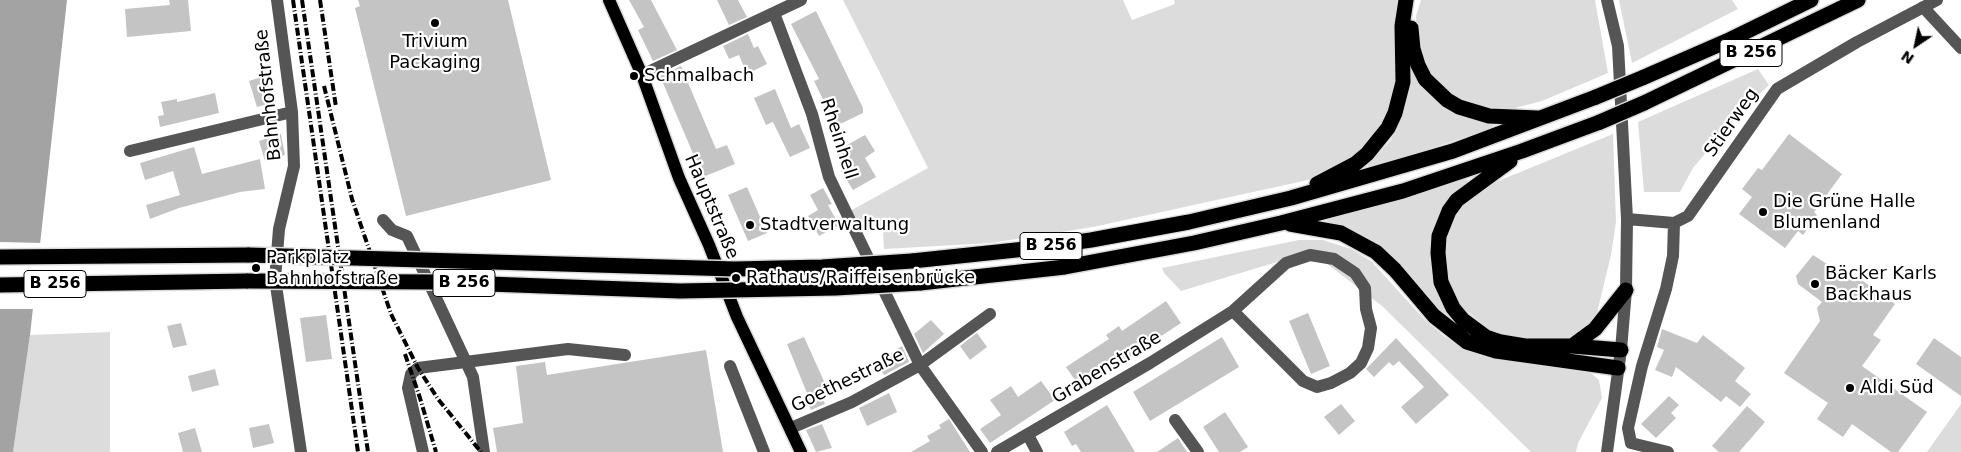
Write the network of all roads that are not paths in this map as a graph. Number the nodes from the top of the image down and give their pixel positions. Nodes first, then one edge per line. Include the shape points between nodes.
1 (277, 0) edge
2 (609, 0) edge
3 (801, 0) edge
4 (1406, 0) edge
5 (1415, 0) edge
6 (1607, 0) edge
7 (1811, 0) edge
8 (1858, 0) edge
9 (1936, 0) edge
10 (1923, 8) junction
11 (774, 13) junction
12 (1961, 48) edge
13 (642, 75) junction
14 (292, 112) junction
15 (1543, 118) junction
16 (130, 151) dead end
17 (1522, 152) junction
18 (1292, 198) junction
19 (1628, 219) junction
20 (383, 220) dead end
21 (1281, 223) junction
22 (1674, 223) junction
23 (0, 257) edge
24 (0, 285) edge
25 (1626, 290) junction
26 (1233, 311) junction
27 (990, 314) dead end
28 (1572, 346) junction
29 (1621, 350) junction
30 (625, 355) dead end
31 (465, 361) junction
32 (920, 365) junction
33 (730, 366) dead end
34 (1618, 368) junction
35 (1175, 420) dead end
36 (791, 428) junction
37 (1028, 435) junction
38 (301, 452) edge
39 (423, 452) edge
40 (484, 452) edge
41 (764, 452) edge
42 (801, 452) edge
43 (982, 452) edge
44 (997, 452) edge
45 (1037, 452) edge
46 (1198, 452) edge
47 (1606, 452) edge
48 (1668, 452) edge

1 - 14 street, Bahnhofstraße
2 - 13 main road, Hauptstraße
3 - 11 street
4 - 18 highway via 1402,26 1403,82 1388,128 1355,164
5 - 15 highway via 1411,17 1413,49 1425,79 1435,90 1472,112 1489,116
6 - 19 street via 1618,46
7 - 15 highway, B 256, bridge via 1727,41
8 - 17 highway, B 256, bridge via 1644,103
9 - 10 street, Stierweg
10 - 12 street
10 - 22 street, Stierweg via 1777,89 1688,216
11 - 13 street
11 - 32 street, Rheinhell via 812,114 829,177
13 - 36 main road, Hauptstraße via 679,178 737,316
14 - 16 street
14 - 38 street, Bahnhofstraße via 294,166 279,229 276,279
15 - 18 highway, B 256 via 1453,151
17 - 21 highway, B 256 via 1403,192
17 - 28 highway via 1468,190 1449,212 1439,236 1441,282 1453,308 1463,320 1486,336 1525,346
18 - 23 highway, B 256, bridge via 1189,222 1026,249 822,267 735,269 240,254
19 - 22 street
19 - 25 street
20 - 31 street via 392,230 407,236
21 - 24 highway, B 256, bridge via 1194,243 1026,272 846,288 680,291 326,281
21 - 34 highway via 1327,229 1370,248 1395,270 1442,325 1467,342 1496,351
22 - 48 street via 1673,256 1666,289 1642,366 1628,428 1630,443
25 - 28 highway via 1595,329
25 - 29 street
26 - 26 street via 1286,263 1310,255 1334,259 1354,273 1365,288 1366,309 1372,328 1361,363 1332,383 1317,387 1303,381
26 - 37 street, Grabenstraße
27 - 32 street, Goethestraße
28 - 29 highway
29 - 34 street
30 - 31 street via 568,349
31 - 39 street via 418,368 411,374 408,388
31 - 40 street via 473,377
32 - 36 street, Goethestraße via 852,402
32 - 43 street, Rheinhell
33 - 41 street
34 - 47 street
35 - 46 street
36 - 42 main road, Hauptstraße
37 - 44 street, Grabenstraße
37 - 45 street

